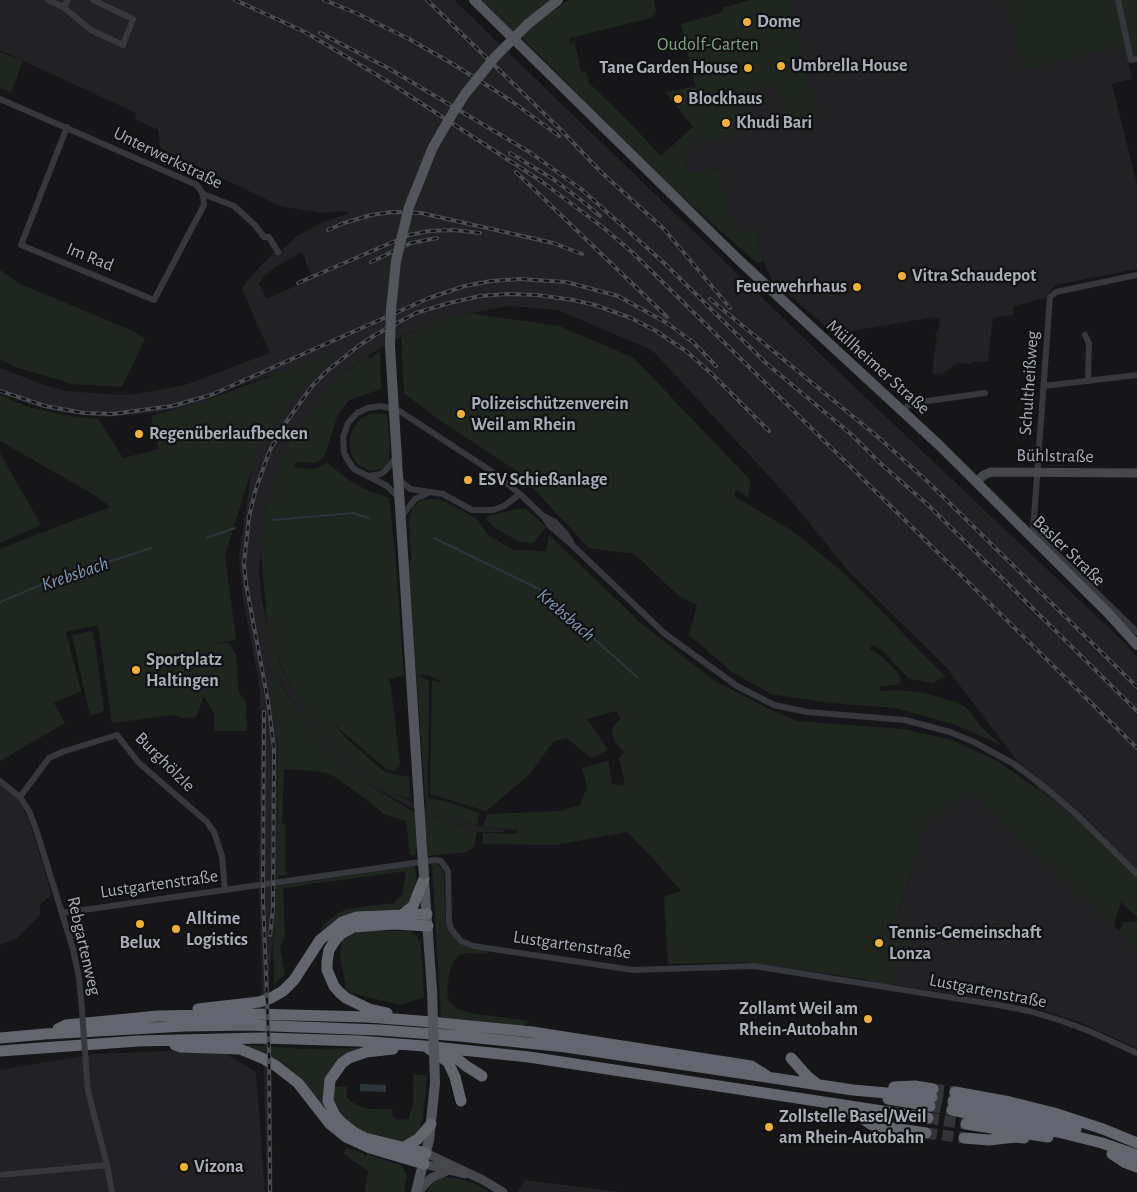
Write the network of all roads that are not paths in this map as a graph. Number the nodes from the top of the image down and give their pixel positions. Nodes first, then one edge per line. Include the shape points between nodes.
1 (48, 0) edge
2 (68, 0) edge
3 (93, 0) edge
4 (474, 0) edge
5 (558, 0) edge
6 (1118, 0) edge
7 (63, 7) junction
8 (1137, 59) edge
9 (0, 99) edge
10 (68, 128) junction
11 (203, 194) junction
12 (278, 252) dead end
13 (1137, 275) edge
14 (1085, 335) dead end
15 (1137, 375) edge
16 (1088, 381) junction
17 (1044, 386) junction
18 (985, 393) dead end
19 (902, 410) junction
20 (397, 456) junction
21 (1038, 473) junction
22 (1137, 473) edge
23 (367, 476) junction
24 (398, 478) junction
25 (976, 482) junction
26 (428, 493) junction
27 (520, 494) junction
28 (400, 499) junction
29 (401, 518) junction
30 (1137, 632) edge
31 (1137, 645) edge
32 (0, 781) edge
33 (20, 797) junction
34 (1137, 874) edge
35 (424, 876) junction
36 (225, 890) junction
37 (62, 913) junction
38 (403, 914) junction
39 (427, 914) junction
40 (428, 926) junction
41 (158, 1016) junction
42 (420, 1021) junction
43 (45, 1034) junction
44 (0, 1038) edge
45 (162, 1040) junction
46 (408, 1045) junction
47 (424, 1046) junction
48 (444, 1048) junction
49 (0, 1051) edge
50 (1137, 1053) edge
51 (791, 1058) dead end
52 (482, 1076) dead end
53 (769, 1077) junction
54 (818, 1084) junction
55 (932, 1097) tunnel mouth
56 (806, 1099) junction
57 (461, 1101) dead end
58 (953, 1101) junction
59 (928, 1118) tunnel mouth
60 (431, 1124) junction
61 (966, 1124) tunnel mouth
62 (926, 1133) tunnel mouth
63 (1042, 1136) junction
64 (964, 1138) tunnel mouth
65 (429, 1140) junction
66 (1137, 1143) edge
67 (404, 1147) junction
68 (1137, 1149) edge
69 (1112, 1154) junction
70 (1137, 1155) edge
71 (425, 1159) junction
72 (441, 1159) junction
73 (1137, 1162) edge
74 (107, 1165) junction
75 (1137, 1167) edge
76 (448, 1171) junction
77 (0, 1174) edge
78 (472, 1175) junction
79 (112, 1192) edge
80 (417, 1192) edge
81 (503, 1192) edge

1 - 7 street
2 - 7 street
3 - 7 street via 133,19 123,45 91,30
4 - 19 main road, Müllheimer Straße via 780,300
5 - 20 main road, bridge via 495,57 465,94 433,147 409,207 396,261 390,310
6 - 8 street via 1131,60
9 - 10 street, Unterwerkstraße
10 - 11 street, Unterwerkstraße via 197,185
10 - 11 street, Im Rad via 21,245 154,300 204,205
11 - 12 street, Unterwerkstraße via 234,206 264,237 269,237
13 - 17 street, Schultheißweg via 1056,292 1050,297
14 - 16 street via 1089,342
15 - 16 street
16 - 17 street
17 - 21 street, Schultheißweg
18 - 19 street via 913,403
19 - 25 main road, Müllheimer Straße
20 - 23 street via 381,474
20 - 24 main road
21 - 22 main road, Bühlstraße
21 - 25 main road, Bühlstraße via 991,472
21 - 30 street, Schultheißweg via 1033,531
23 - 27 street via 354,469 347,459 342,444 344,432 352,418 362,410 386,406 449,442
23 - 28 street via 387,486
24 - 26 street via 410,489
24 - 28 main road
25 - 31 main road, Basler Straße
26 - 27 street via 443,494 472,510 481,511 504,506
26 - 29 street via 415,499
27 - 34 street via 664,633 737,686 774,705 807,712 905,720 968,739 1005,758 1047,789
28 - 29 main road
29 - 35 main road, bridge
32 - 33 street, Rebgartenweg
33 - 36 street, Burghölzle via 49,758 117,735 140,762 214,832 222,856
33 - 37 street, Rebgartenweg via 36,829
35 - 38 highway via 413,906
35 - 39 main road
36 - 37 street, Lustgartenstraße
36 - 50 street, Lustgartenstraße via 442,861 448,871 449,921 461,941 473,946 633,970 754,966 998,1005 1062,1021
37 - 74 street, Rebgartenweg, bridge via 79,978 88,1091
38 - 39 highway
38 - 41 highway via 356,917 342,922 320,940 294,980 271,998 166,1012
39 - 40 main road
40 - 42 highway via 354,927 336,939 329,950 327,962 329,977 346,998 370,1009
40 - 60 main road, bridge via 435,1083
41 - 42 highway via 252,1014
41 - 43 highway via 66,1025
42 - 53 highway via 532,1032 751,1066
43 - 44 highway
43 - 53 highway via 184,1026 379,1030 566,1047
45 - 46 highway via 272,1038
45 - 49 highway
45 - 71 highway via 181,1047 240,1049 264,1059 298,1083 330,1124 346,1137 362,1145
46 - 47 highway
46 - 67 highway via 349,1058 337,1068 328,1084 328,1101 335,1115 348,1128 365,1138
47 - 48 highway
47 - 57 highway via 448,1062
48 - 52 highway
48 - 56 highway via 538,1058
51 - 54 highway
53 - 54 highway
54 - 55 highway
56 - 59 highway
56 - 62 highway via 848,1112 872,1125
58 - 66 highway via 1010,1102 1103,1128
58 - 68 highway via 1009,1111
58 - 70 highway
60 - 65 main road
60 - 67 highway via 418,1139
61 - 63 highway
63 - 64 highway via 1029,1139
63 - 69 highway
65 - 71 main road
65 - 72 main road
67 - 71 highway
69 - 73 highway
69 - 75 highway
71 - 72 main road
71 - 76 main road
71 - 80 main road
72 - 78 main road
74 - 77 street
74 - 79 street, Rebgartenweg
76 - 78 main road
76 - 80 main road via 431,1178
78 - 81 main road

